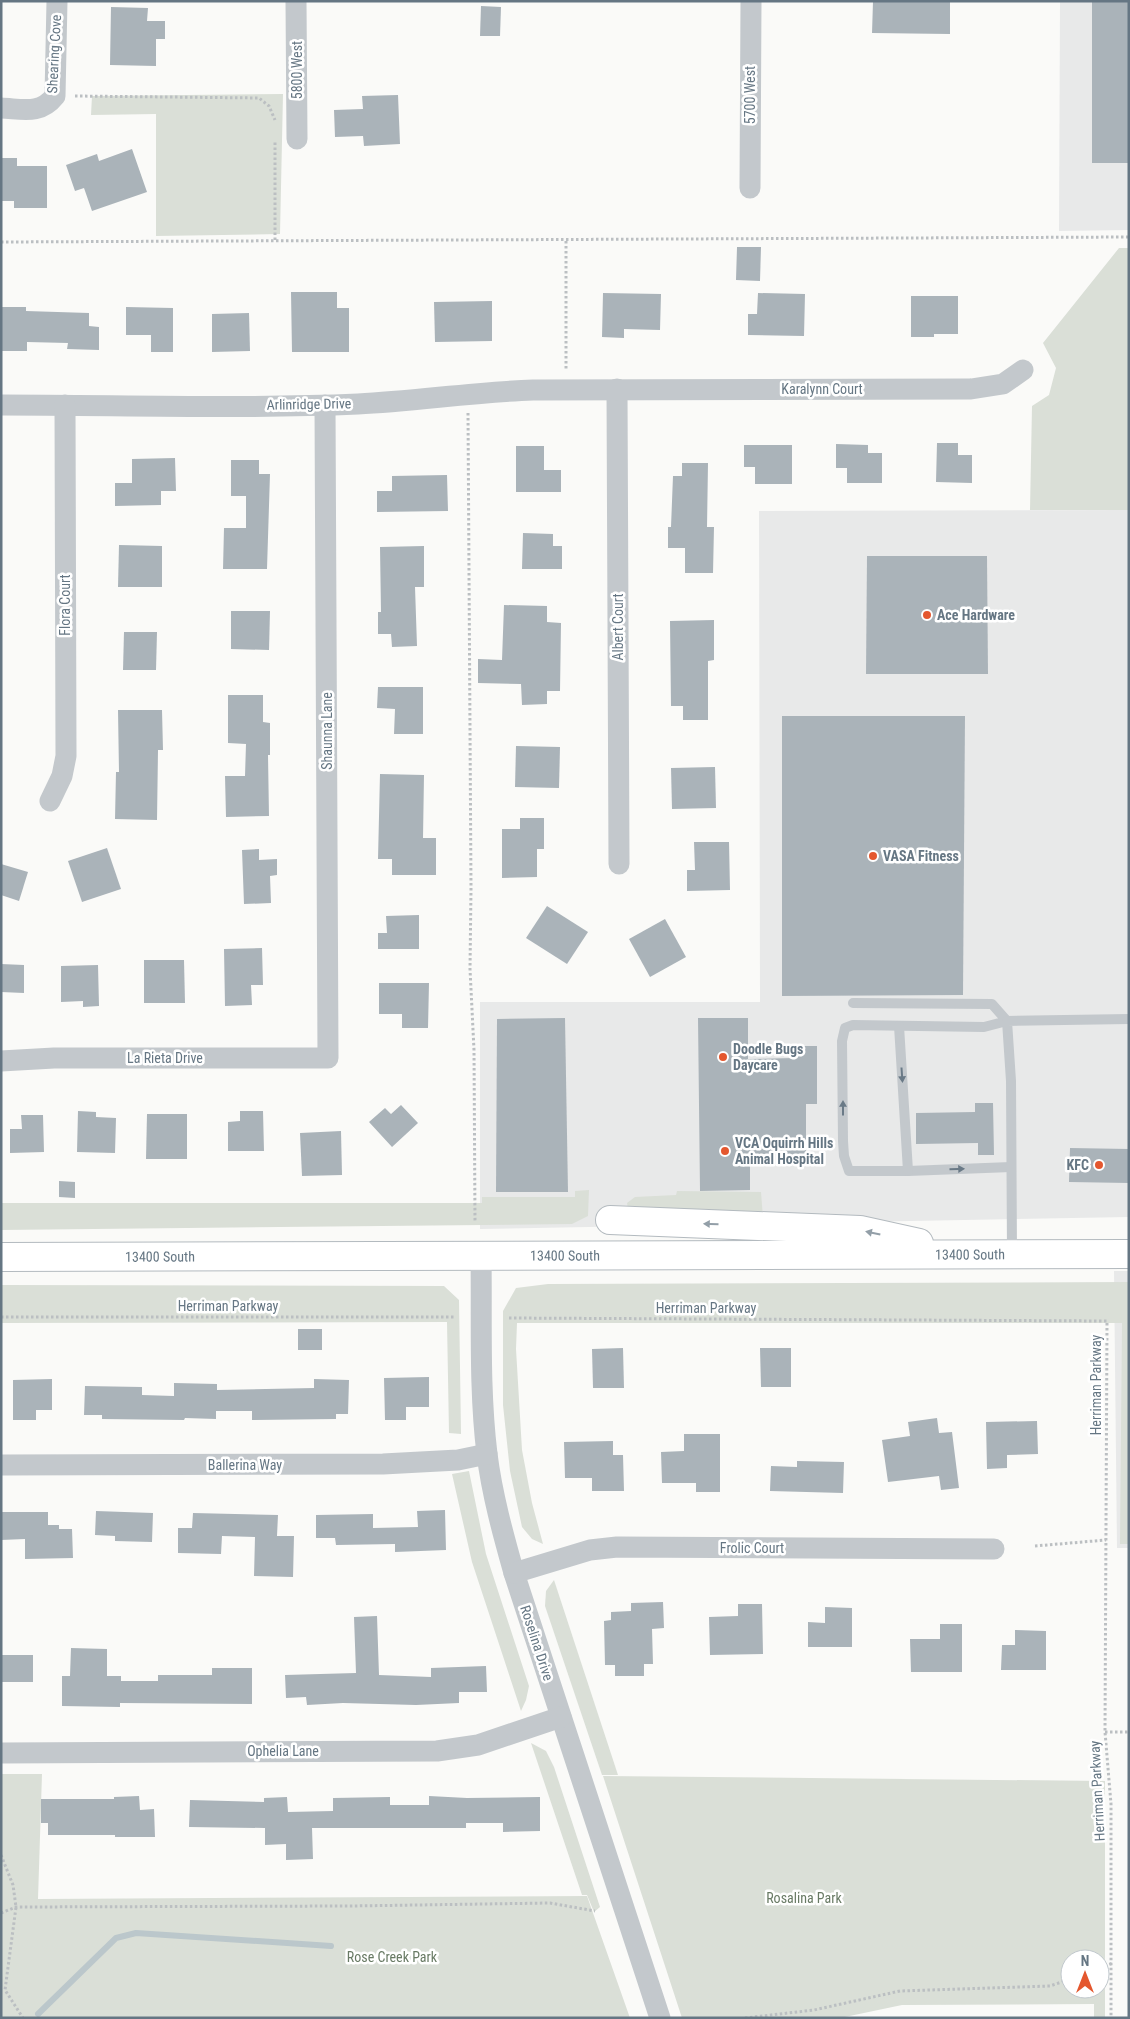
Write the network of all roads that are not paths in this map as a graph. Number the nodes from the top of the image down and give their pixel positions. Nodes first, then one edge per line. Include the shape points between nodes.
1 (57, 1) edge
2 (296, 1) edge
3 (751, 1) edge
4 (1, 108) edge
5 (297, 139) dead end
6 (750, 188) dead end
7 (1024, 370) dead end
8 (616, 390) junction
9 (1, 405) edge
10 (64, 405) junction
11 (325, 405) junction
12 (50, 800) dead end
13 (619, 864) dead end
14 (852, 1003) dead end
15 (1129, 1019) edge
16 (1007, 1021) junction
17 (899, 1026) junction
18 (328, 1058) joint
19 (1, 1061) edge
20 (1011, 1167) junction
21 (908, 1171) junction
22 (610, 1220) dead end
23 (972, 1254) junction
24 (1012, 1254) junction
25 (1129, 1254) edge
26 (481, 1256) junction
27 (1, 1257) edge
28 (487, 1454) junction
29 (1, 1465) edge
30 (994, 1549) dead end
31 (514, 1573) junction
32 (560, 1717) junction
33 (1, 1753) edge
34 (660, 2018) edge

1 - 4 street, Shearing Cove via 51,101 36,109
2 - 5 street, 5800 West
3 - 6 street, 5700 West
7 - 8 street, Karalynn Court via 1003,384 971,389
8 - 11 street, Arlinridge Drive via 499,391
8 - 13 street, Albert Court
9 - 10 street, Arlinridge Drive
10 - 11 street, Arlinridge Drive
10 - 12 street, Flora Court via 66,756 62,776
11 - 18 street, Shaunna Lane
14 - 16 lane via 992,1004
15 - 16 lane
16 - 17 lane via 984,1027
16 - 20 lane
17 -> 21 lane
21 -> 17 lane via 849,1171 844,1156 842,1041 845,1028 852,1025
18 - 19 street, La Rieta Drive via 54,1058
21 -> 20 lane
20 - 24 lane
23 -> 22 main road via 860,1230
23 - 24 main road, 13400 South
23 - 26 main road, 13400 South
24 - 25 main road, 13400 South
26 - 27 main road, 13400 South
26 - 28 street, Roselina Drive via 482,1385
28 - 29 street, Ballerina Way via 458,1460 383,1464
28 - 31 street, Roselina Drive
30 - 31 street, Frolic Court via 617,1547 590,1550
31 - 32 street, Roselina Drive
32 - 33 street, Ophelia Lane via 478,1745 437,1751
32 - 34 street, Roselina Drive

